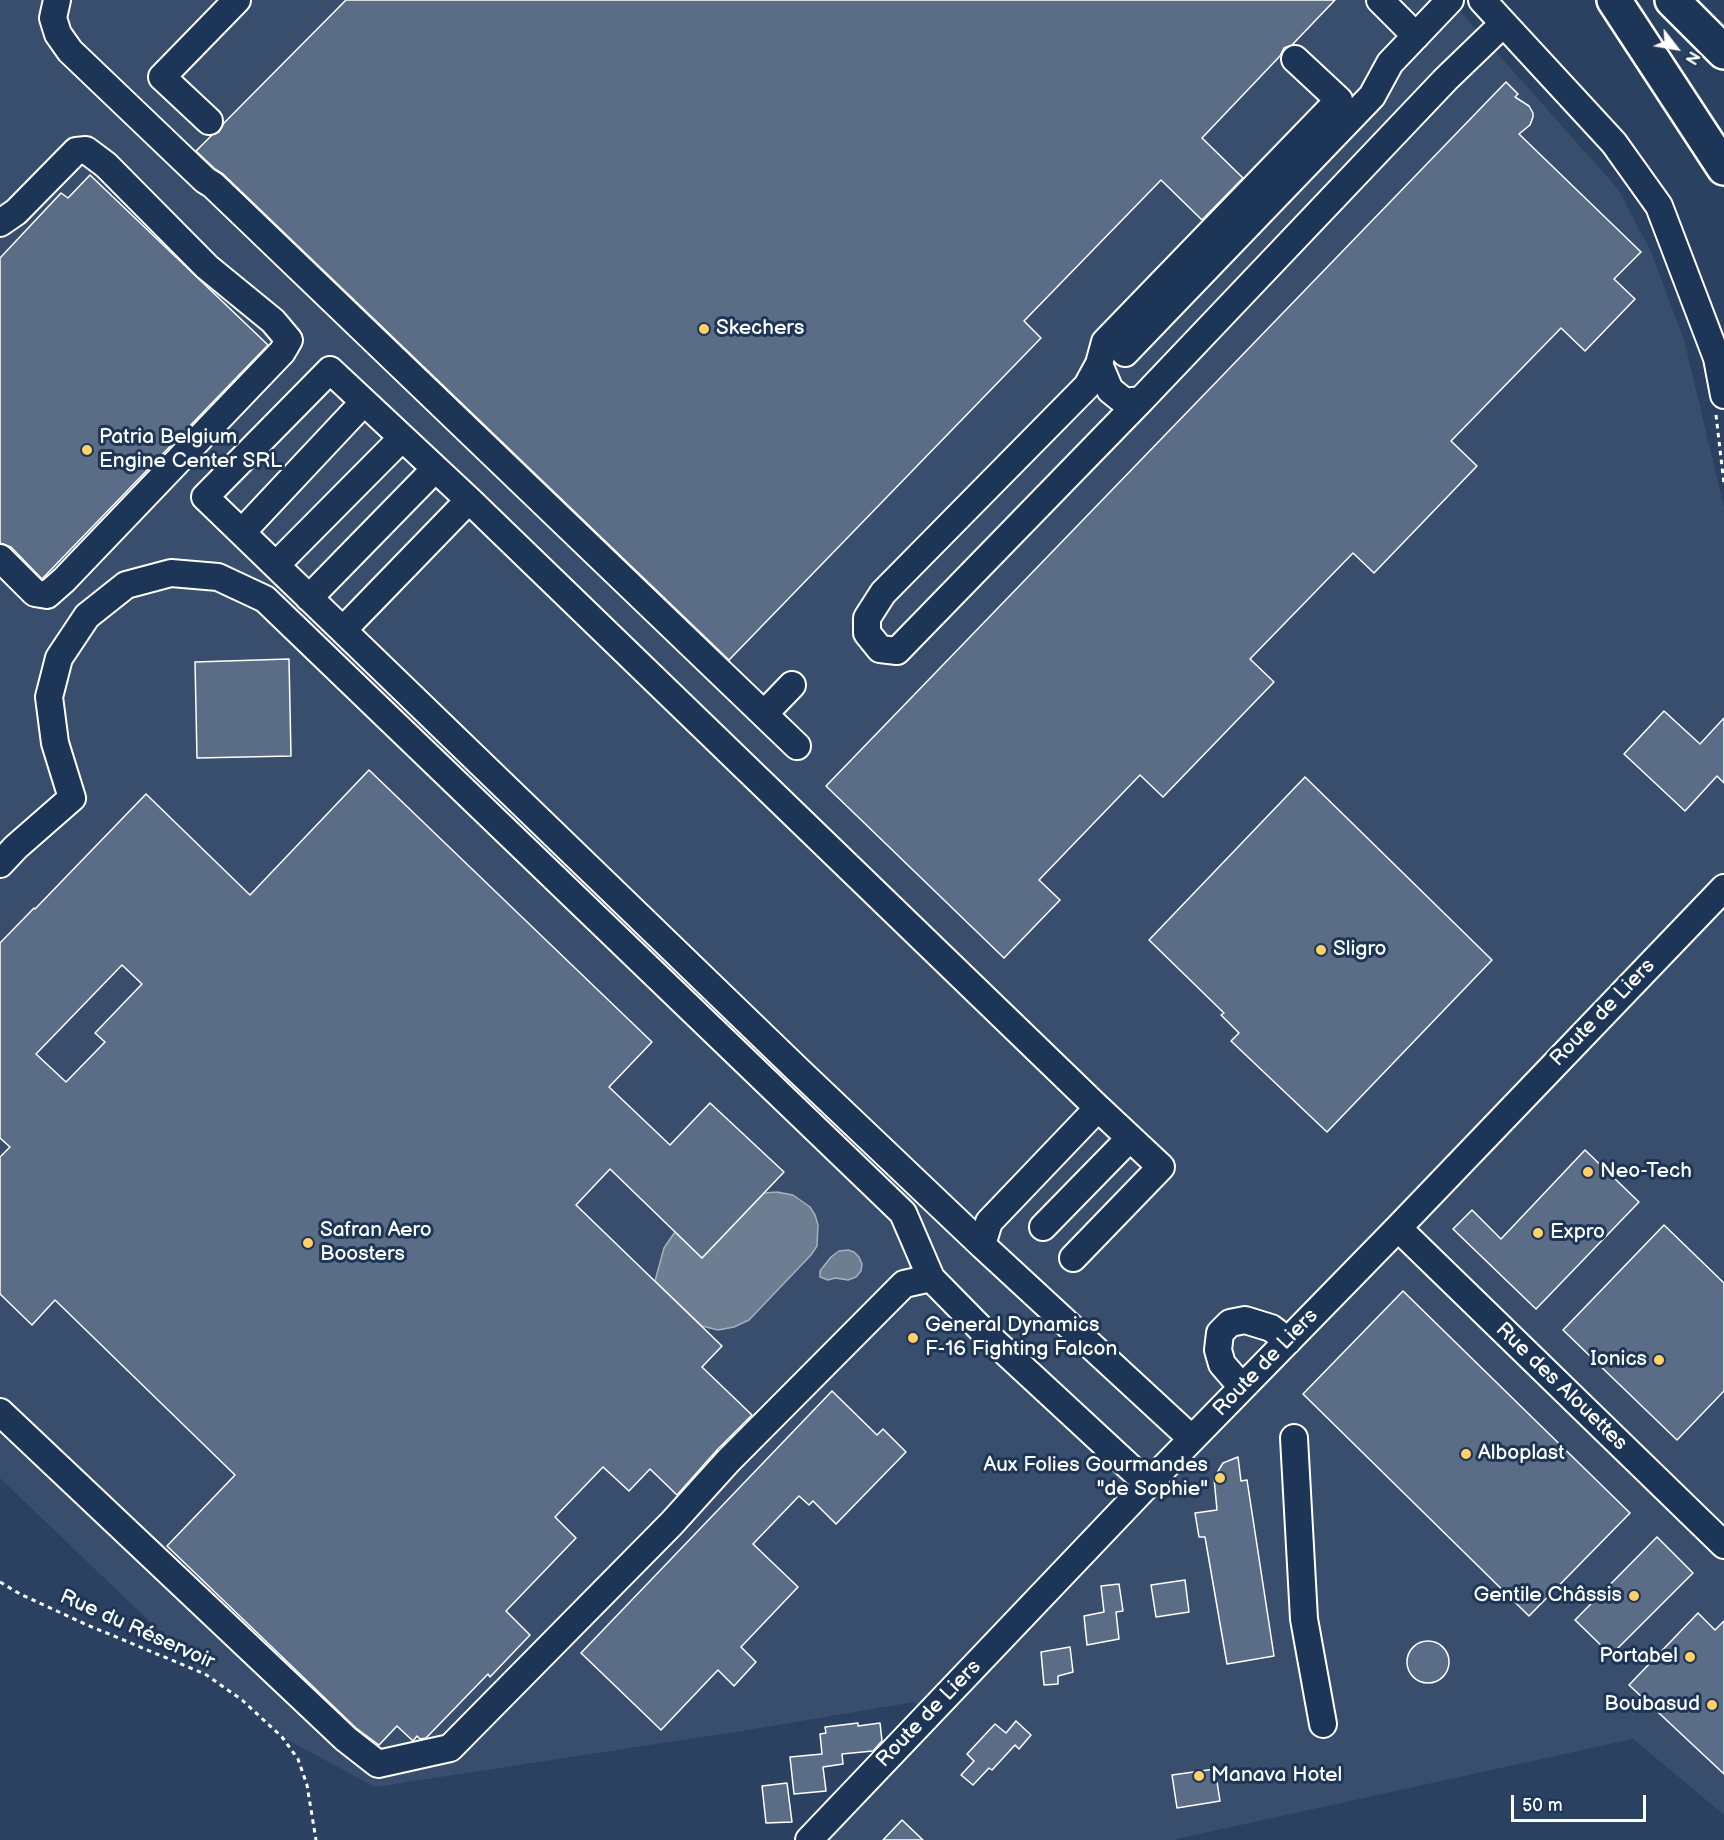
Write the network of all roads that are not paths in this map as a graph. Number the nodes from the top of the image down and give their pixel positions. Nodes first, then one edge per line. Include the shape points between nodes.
1 (57, 0) edge
2 (237, 0) edge
3 (1380, 0) edge
4 (1450, 0) edge
5 (1482, 0) edge
6 (1614, 0) edge
7 (1672, 0) edge
8 (1503, 24) junction
9 (1416, 36) junction
10 (1724, 52) edge
11 (1295, 59) dead end
12 (209, 121) dead end
13 (1724, 168) edge
14 (0, 223) edge
15 (1125, 353) dead end
16 (1099, 364) junction
17 (1141, 400) junction
18 (364, 402) junction
19 (1720, 404) edge
20 (402, 438) junction
21 (435, 469) junction
22 (468, 500) junction
23 (242, 532) junction
24 (0, 558) edge
25 (276, 565) junction
26 (309, 598) junction
27 (343, 630) junction
28 (792, 685) dead end
29 (764, 714) junction
30 (797, 746) dead end
31 (0, 864) edge
32 (1724, 888) edge
33 (1098, 1108) junction
34 (1130, 1138) junction
35 (1043, 1227) dead end
36 (1398, 1228) junction
37 (982, 1245) junction
38 (1073, 1258) dead end
39 (931, 1278) junction
40 (1288, 1341) junction
41 (1242, 1387) junction
42 (0, 1412) edge
43 (1294, 1438) dead end
44 (1192, 1439) junction
45 (1148, 1484) junction
46 (1724, 1545) edge
47 (1323, 1724) dead end
48 (809, 1840) edge

1 - 29 street via 53,18 70,51
2 - 12 street via 162,77
3 - 9 street
4 - 9 street
5 - 8 street
6 - 13 highway
7 - 10 highway
8 - 17 street
8 - 19 street via 1614,143 1659,206 1717,358
9 - 15 street via 1390,63 1372,96
11 - 16 street via 1339,100 1105,342
14 - 24 street via 16,212 76,151 86,150 289,340 282,352 47,595 35,592
16 - 17 street via 1110,390 1125,402
16 - 17 street via 1087,386 883,593 867,618 867,633 880,649 897,651
18 - 20 street
18 - 23 street
18 - 23 street via 330,370 205,497
20 - 21 street
20 - 25 street
21 - 22 street
21 - 26 street
22 - 27 street
22 - 33 street
23 - 25 street
25 - 26 street
26 - 27 street
27 - 37 street
28 - 29 street
29 - 30 street
31 - 39 street via 72,798 55,743 49,697 59,658 87,616 126,585 171,573 218,577 273,606 903,1213
32 - 36 street, Route de Liers
33 - 34 street
33 - 37 street via 989,1222
34 - 35 street
34 - 38 street via 1161,1167
36 - 40 street, Route de Liers
36 - 46 street, Rue des Alouettes
37 - 44 street
39 - 42 street via 904,1284 450,1748 378,1764 329,1723
39 - 45 street
40 - 41 street, Route de Liers
40 - 41 street via 1271,1328 1245,1320 1230,1323 1220,1333 1218,1350 1222,1364
41 - 44 street, Route de Liers
43 - 47 street via 1304,1618
44 - 45 street, Route de Liers
45 - 48 street, Route de Liers

